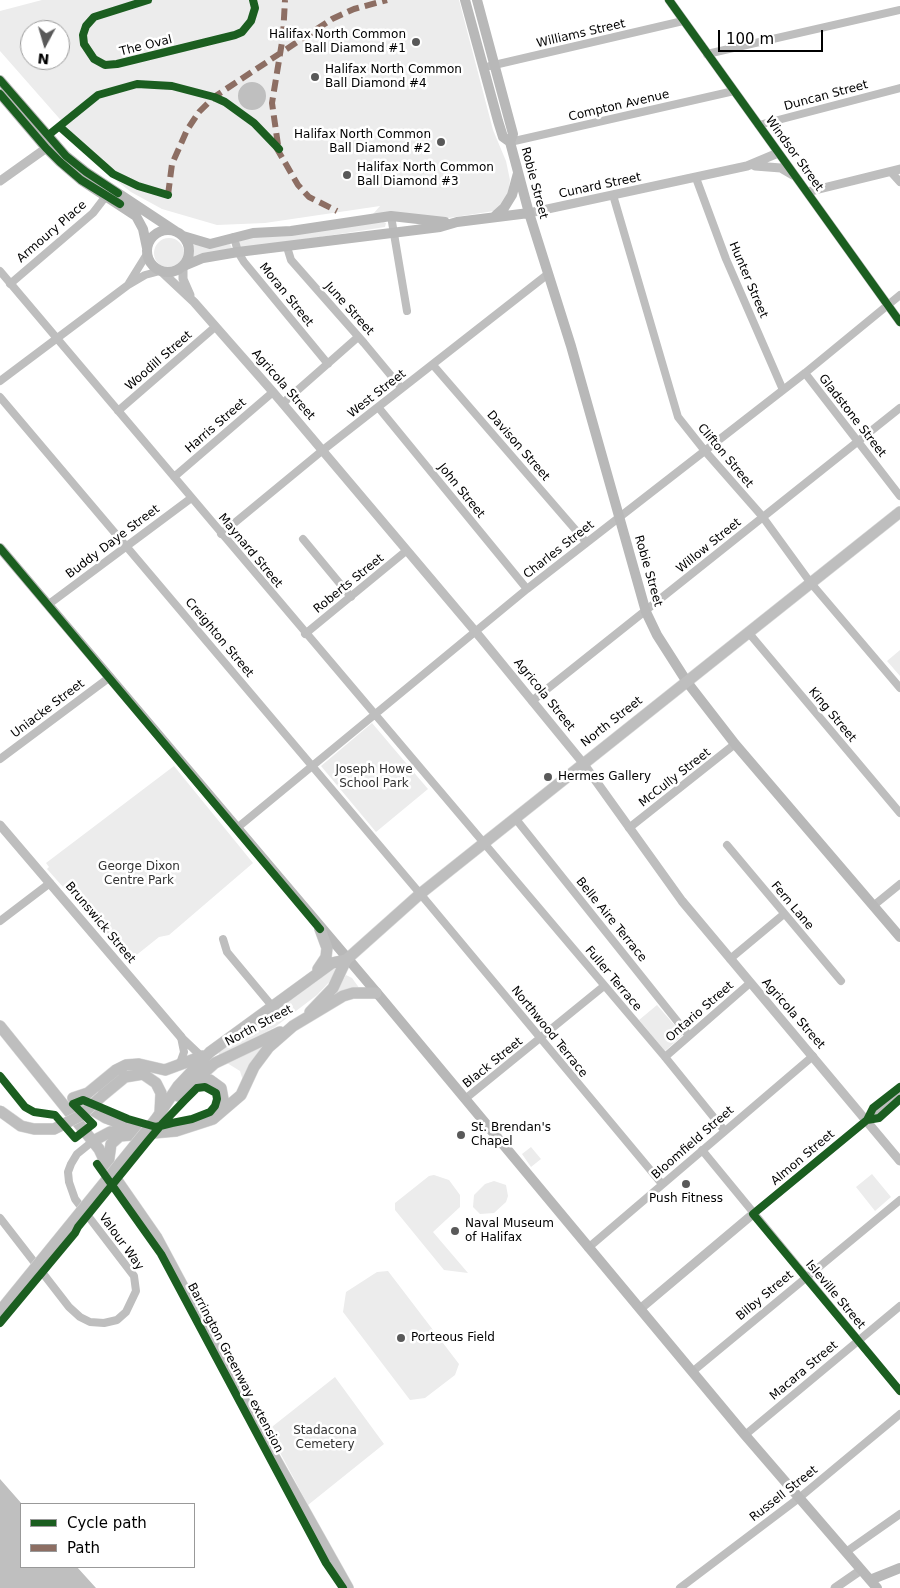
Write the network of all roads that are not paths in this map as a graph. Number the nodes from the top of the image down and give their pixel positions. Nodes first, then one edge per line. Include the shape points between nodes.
1 (465, 0) edge
2 (477, 0) edge
3 (669, 0) edge
4 (900, 10) edge
5 (683, 21) junction
6 (707, 54) junction
7 (495, 65) junction
8 (484, 68) junction
9 (0, 80) edge
10 (900, 88) edge
11 (734, 91) junction
12 (0, 94) edge
13 (758, 126) junction
14 (510, 142) junction
15 (50, 145) junction
16 (778, 153) junction
17 (747, 166) junction
18 (896, 170) edge
19 (518, 173) junction
20 (795, 176) junction
21 (696, 178) junction
22 (0, 181) edge
23 (900, 182) edge
24 (808, 192) junction
25 (106, 196) junction
26 (613, 196) junction
27 (529, 213) junction
28 (391, 216) junction
29 (494, 217) junction
30 (457, 222) junction
31 (394, 232) junction
32 (179, 234) junction
33 (234, 237) junction
34 (287, 247) junction
35 (147, 251) junction
36 (238, 252) junction
37 (184, 266) junction
38 (161, 271) junction
39 (0, 272) edge
40 (548, 274) junction
41 (10, 284) junction
42 (128, 285) junction
43 (900, 295) edge
44 (194, 302) junction
45 (887, 306) junction
46 (407, 311) dead end
47 (900, 322) edge
48 (216, 327) junction
49 (358, 337) junction
50 (56, 338) junction
51 (328, 364) junction
52 (433, 365) junction
53 (804, 373) junction
54 (0, 381) edge
55 (398, 384) dead end
56 (783, 390) junction
57 (273, 392) junction
58 (0, 397) edge
59 (283, 403) junction
60 (378, 407) junction
61 (900, 408) edge
62 (118, 411) junction
63 (858, 442) junction
64 (323, 450) junction
65 (705, 451) junction
66 (174, 477) junction
67 (900, 496) edge
68 (190, 499) junction
69 (900, 512) edge
70 (762, 516) junction
71 (620, 518) junction
72 (221, 534) junction
73 (302, 539) dead end
74 (586, 542) junction
75 (127, 546) junction
76 (0, 548) edge
77 (406, 551) junction
78 (810, 582) junction
79 (527, 589) junction
80 (351, 596) junction
81 (48, 604) junction
82 (646, 612) junction
83 (475, 631) junction
84 (748, 632) junction
85 (305, 634) junction
86 (110, 677) junction
87 (687, 682) junction
88 (900, 688) edge
89 (532, 701) junction
90 (373, 714) junction
91 (735, 744) junction
92 (0, 759) edge
93 (583, 763) junction
94 (312, 766) junction
95 (900, 813) edge
96 (514, 818) junction
97 (0, 825) edge
98 (237, 828) junction
99 (629, 828) junction
100 (484, 843) junction
101 (727, 845) dead end
102 (50, 883) junction
103 (900, 884) edge
104 (420, 894) junction
105 (873, 906) junction
106 (784, 914) junction
107 (0, 921) edge
108 (320, 929) junction
109 (900, 937) edge
110 (224, 939) dead end
111 (730, 959) junction
112 (346, 960) junction
113 (308, 980) junction
114 (841, 981) dead end
115 (750, 983) junction
116 (604, 986) junction
117 (376, 993) junction
118 (272, 1006) junction
119 (0, 1026) edge
120 (293, 1026) junction
121 (689, 1036) junction
122 (181, 1037) junction
123 (541, 1038) junction
124 (203, 1056) junction
125 (813, 1056) junction
126 (665, 1058) junction
127 (179, 1066) junction
128 (193, 1082) junction
129 (48, 1087) junction
130 (900, 1094) edge
131 (72, 1098) junction
132 (465, 1099) junction
133 (170, 1100) junction
134 (0, 1111) edge
135 (158, 1116) junction
136 (213, 1119) junction
137 (867, 1120) junction
138 (724, 1130) junction
139 (147, 1134) junction
140 (93, 1141) junction
141 (702, 1150) junction
142 (900, 1161) edge
143 (108, 1166) junction
144 (662, 1184) junction
145 (900, 1200) edge
146 (753, 1214) junction
147 (0, 1218) edge
148 (588, 1248) junction
149 (805, 1277) junction
150 (900, 1306) edge
151 (640, 1309) junction
152 (0, 1311) edge
153 (858, 1340) junction
154 (692, 1372) junction
155 (900, 1391) edge
156 (900, 1414) edge
157 (745, 1435) junction
158 (799, 1498) junction
159 (900, 1514) edge
160 (846, 1552) junction
161 (900, 1568) edge
162 (861, 1570) junction
163 (873, 1584) edge
164 (348, 1588) edge
165 (680, 1588) edge
166 (835, 1588) edge

1 - 8 main road, Robie Street
2 - 7 main road, Robie Street
3 - 5 street, Windsor Street
4 - 6 street
5 - 6 street, Windsor Street
5 - 7 street, Williams Street
6 - 11 street, Windsor Street
7 - 8 street, Williams Street
7 - 14 main road, Robie Street via 513,134
8 - 14 main road, Robie Street via 503,137
9 - 15 main road
10 - 13 street, Duncan Street
11 - 13 street, Windsor Street
11 - 14 street, Compton Avenue
12 - 15 main road
13 - 16 street, Windsor Street
14 - 19 main road, Robie Street
15 - 22 street
15 - 25 main road via 81,180
15 - 32 main road, Cunard Street
16 - 17 street, Cunard Street
16 - 20 street, Windsor Street
17 - 20 street, Cunard Street via 781,168
17 - 21 street, Cunard Street
18 - 23 street
18 - 24 street
19 - 27 main road, Robie Street
19 - 29 main road via 512,195
20 - 24 street, Windsor Street
21 - 26 street, Cunard Street
21 - 56 street, Hunter Street via 726,259
24 - 45 street, Windsor Street
25 - 35 main road via 136,216 143,229
25 - 41 street, Armoury Place via 92,213
26 - 27 street, Cunard Street
26 - 65 street, Clifton Street via 678,417
27 - 29 main road, Cunard Street
27 - 40 main road, Robie Street
28 - 30 main road, Cunard Street
28 - 31 street
28 - 33 main road, Cunard Street
29 - 30 main road, Cunard Street
30 - 31 main road, Cunard Street
31 - 34 main road, Cunard Street
31 - 46 street
32 - 33 main road, Cunard Street via 210,244
32 - 35 main road via 160,232 152,238
32 - 37 main road via 190,250
33 - 36 street, Moran Street
34 - 36 main road, Cunard Street
34 - 49 street, June Street via 291,260
35 - 38 main road via 150,261
35 - 42 street
36 - 37 main road, Cunard Street via 203,258
36 - 51 street, Moran Street
37 - 38 main road via 177,271
37 - 44 street, Agricola Street via 183,279
38 - 42 street via 145,275
38 - 44 street, Agricola Street
39 - 41 street, Maynard Street
40 - 52 street, West Street
40 - 71 main road, Robie Street
41 - 50 street, Maynard Street
42 - 50 street
43 - 45 street, Charles Street
44 - 48 street, Agricola Street
45 - 47 street, Windsor Street
45 - 53 street, Charles Street
48 - 57 street, Agricola Street
48 - 62 street, Woodill Street
49 - 51 street
49 - 55 street, June Street
50 - 54 street
50 - 62 street, Maynard Street
51 - 59 street
52 - 60 street, West Street
52 - 74 street, Davison Street
53 - 56 street, Charles Street
53 - 63 street, Gladstone Street
56 - 65 street, Charles Street
57 - 59 street, Agricola Street
57 - 66 street, Harris Street
58 - 75 street, Creighton Street
59 - 64 street, Agricola Street
60 - 64 street, West Street
60 - 79 street, John Street
61 - 63 street, Willow Street
62 - 66 street, Maynard Street
63 - 67 street, Gladstone Street
63 - 70 street, Willow Street
64 - 72 street, West Street
64 - 77 street, Agricola Street
65 - 70 street, Clifton Street
65 - 71 street, Charles Street
66 - 68 street, Maynard Street
68 - 72 street, Maynard Street
68 - 75 street, Buddy Daye Street
69 - 78 main road, North Street
70 - 78 street, Clifton Street
70 - 82 street, Willow Street
71 - 74 street, Charles Street
71 - 82 main road, Robie Street
72 - 85 street, Maynard Street
73 - 80 street
74 - 79 street, Charles Street
75 - 81 street, Buddy Daye Street
75 - 94 street, Creighton Street
76 - 81 main road
77 - 80 street, Roberts Street
77 - 83 street, Agricola Street
78 - 84 main road, North Street
78 - 88 street, Clifton Street
79 - 83 street, Charles Street
80 - 85 street, Roberts Street
81 - 86 main road
82 - 87 main road, Robie Street
82 - 89 street, Willow Street
83 - 89 street, Agricola Street
83 - 90 street, Charles Street
84 - 87 main road, North Street
84 - 95 street, King Street
85 - 90 street, Maynard Street
86 - 92 street, Uniacke Street
86 - 98 main road
87 - 91 main road, Robie Street
87 - 93 main road, North Street
89 - 93 street, Agricola Street
90 - 94 street, Charles Street
90 - 100 street, Maynard Street
91 - 99 street, McCully Street
91 - 105 main road, Robie Street
93 - 96 main road, North Street
93 - 99 street, Agricola Street
94 - 98 street, Charles Street
94 - 104 street, Creighton Street
96 - 100 main road, North Street
96 - 121 street, Belle Aire Terrace
97 - 102 street, Brunswick Street
98 - 108 main road
99 - 111 street, Agricola Street via 682,901
100 - 104 main road, North Street
100 - 116 street, Fuller Terrace
101 - 106 street, Fern Lane
102 - 107 street
102 - 122 street, Brunswick Street
103 - 105 street
104 - 112 main road, North Street
104 - 123 street, Northwood Terrace
105 - 109 main road, Robie Street
106 - 111 street
106 - 114 street, Fern Lane
108 - 112 main road
108 - 113 main road via 327,948 326,958
110 - 118 street via 226,952
111 - 115 street, Agricola Street
112 - 113 main road, North Street via 332,963
112 - 117 main road
112 - 120 main road, North Street via 333,988
113 - 118 main road, North Street
115 - 121 street, Ontario Street
115 - 125 street, Agricola Street
116 - 123 street, Black Street
116 - 126 street, Fuller Terrace
117 - 120 main road via 343,996
117 - 132 main road
118 - 124 main road, North Street
119 - 129 main road
120 - 128 main road, North Street via 215,1063
120 - 136 main road via 262,1056 234,1104
121 - 126 street, Ontario Street
122 - 124 street, Brunswick Street
122 - 127 street via 184,1052
123 - 132 street, Black Street
123 - 144 street, Northwood Terrace
124 - 127 main road
124 - 133 main road
125 - 137 street, Agricola Street
125 - 138 street, Bloomfield Street
126 - 138 street, Fuller Terrace
127 - 131 main road via 165,1070 139,1064 126,1065 88,1092
128 - 133 main road, North Street
128 - 136 main road via 210,1080 221,1088 222,1104
129 - 131 main road
129 - 140 main road
130 - 137 street, Almon Street
131 - 139 main road via 106,1118
132 - 148 main road
133 - 135 main road
134 - 135 main road, bridge via 20,1126 54,1129 80,1116 118,1081 134,1074 156,1083 162,1096
135 - 152 main road, bridge
136 - 139 main road via 176,1131
137 - 142 street, Agricola Street
137 - 146 street, Almon Street
138 - 141 street, Bloomfield Street
139 - 140 main road via 110,1132
139 - 143 main road via 120,1136 114,1140
140 - 143 main road
140 - 147 street, Valour Way via 71,1164 69,1182 75,1199 134,1276 136,1291 126,1312 117,1320 90,1322 80,1317
141 - 144 street, Bloomfield Street
141 - 146 street, Isleville Street
143 - 164 main road via 157,1238
144 - 148 street, Bloomfield Street
145 - 149 street, Bilby Street
146 - 149 street, Isleville Street
146 - 151 street, Almon Street
148 - 151 main road
149 - 153 street, Isleville Street
149 - 154 street, Bilby Street
150 - 153 street, Macara Street
151 - 154 main road
153 - 155 street, Isleville Street
153 - 157 street, Macara Street
154 - 157 main road
156 - 158 street, Russell Street
157 - 158 main road
158 - 160 main road
158 - 165 street, Russell Street
159 - 160 street
160 - 162 main road
161 - 163 main road
162 - 163 main road
162 - 166 street

